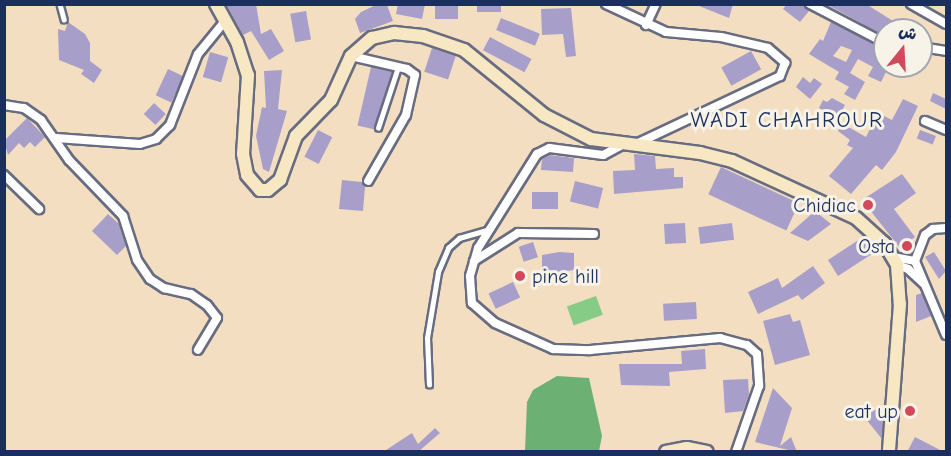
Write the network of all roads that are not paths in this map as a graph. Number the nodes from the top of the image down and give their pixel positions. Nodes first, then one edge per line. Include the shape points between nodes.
1 (60, 4) edge
2 (216, 4) edge
3 (606, 4) edge
4 (656, 4) edge
5 (810, 4) edge
6 (911, 4) edge
7 (64, 19) dead end
8 (225, 21) junction
9 (946, 24) edge
10 (646, 25) junction
11 (873, 37) edge
12 (351, 56) junction
13 (398, 67) junction
14 (4, 105) edge
15 (925, 121) dead end
16 (378, 128) dead end
17 (946, 130) edge
18 (56, 138) junction
19 (626, 146) junction
20 (4, 175) edge
21 (368, 182) dead end
22 (39, 209) dead end
23 (946, 228) edge
24 (490, 229) junction
25 (594, 234) dead end
26 (474, 261) junction
27 (895, 261) junction
28 (915, 261) junction
29 (925, 285) junction
30 (946, 335) edge
31 (198, 350) dead end
32 (429, 385) dead end
33 (666, 452) edge
34 (707, 452) edge
35 (736, 452) edge
36 (889, 452) edge

1 - 7 lane
2 - 8 main road
3 - 10 street
4 - 10 street
5 - 11 street
6 - 9 street
8 - 12 main road via 248,75 243,154 247,175 260,190 268,190 280,180 296,136 331,100
8 - 18 street via 198,54 170,125 156,139 140,144
10 - 19 street via 768,48 782,58 785,69 754,90
12 - 13 street
12 - 19 main road via 372,38 394,33 443,42 484,64 544,115 566,128 591,139
13 - 16 lane
13 - 21 street via 415,75 414,92 400,128
14 - 18 street via 24,108
15 - 17 street
18 - 31 street via 69,160 123,216 142,270 164,288 192,294 217,318
19 - 24 street via 590,156 543,149
19 - 27 main road via 700,153 743,165 856,218
20 - 22 street
23 - 28 street via 933,229 925,235
24 - 26 street
24 - 32 lane via 459,238 448,248 438,272 427,338
25 - 26 street via 518,233
26 - 35 street via 469,291 472,303 495,323 537,345 590,350 720,338 747,345 757,354 759,386
27 - 28 street
27 - 29 street
27 - 36 main road via 900,304
28 - 29 street
29 - 30 street
33 - 34 main road via 687,448

